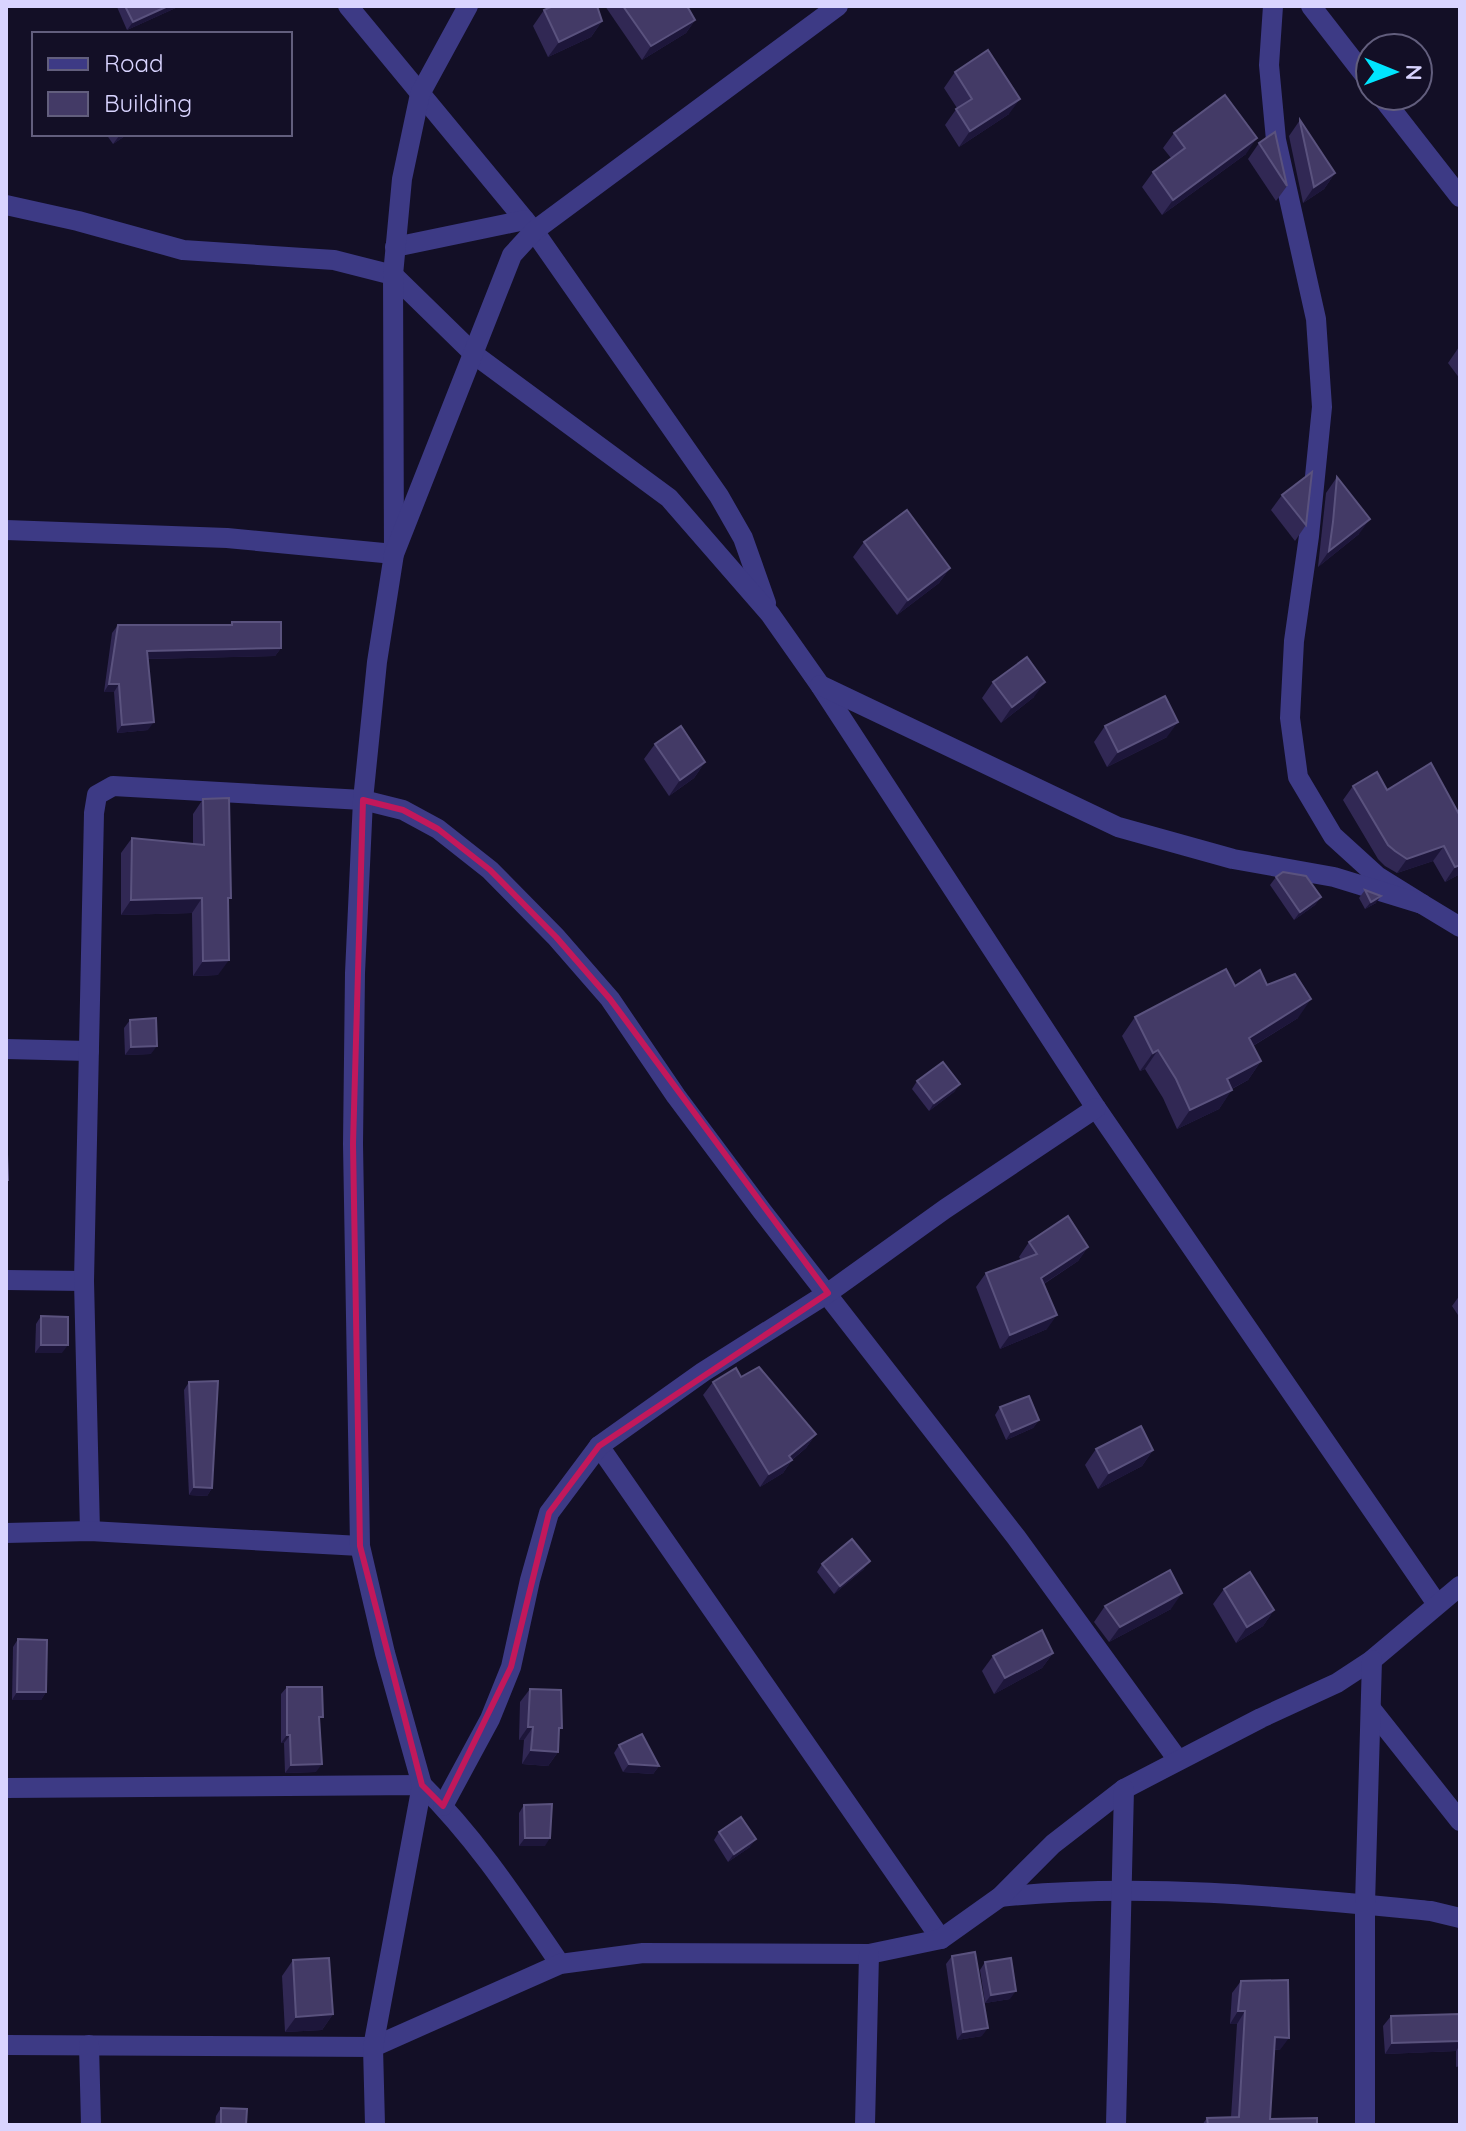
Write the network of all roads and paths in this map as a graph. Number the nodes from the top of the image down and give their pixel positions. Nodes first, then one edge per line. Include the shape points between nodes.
1 (348, 6) edge
2 (468, 6) edge
3 (838, 6) edge
4 (1273, 6) edge
5 (1311, 6) edge
6 (1354, 61) edge
7 (420, 94) junction
8 (1394, 112) edge
9 (1460, 197) edge
10 (6, 205) edge
11 (529, 225) junction
12 (395, 247) junction
13 (393, 275) junction
14 (475, 355) junction
15 (6, 530) edge
16 (394, 554) junction
17 (770, 614) junction
18 (820, 685) junction
19 (363, 800) junction
20 (1422, 904) junction
21 (1460, 927) edge
22 (6, 1049) edge
23 (89, 1051) junction
24 (1096, 1108) junction
25 (6, 1280) edge
26 (84, 1281) junction
27 (828, 1293) junction
28 (599, 1446) junction
29 (90, 1531) junction
30 (6, 1533) edge
31 (360, 1546) junction
32 (1460, 1586) edge
33 (1437, 1604) junction
34 (1372, 1660) junction
35 (1372, 1710) junction
36 (1178, 1760) junction
37 (422, 1785) junction
38 (6, 1788) edge
39 (1124, 1789) junction
40 (443, 1806) junction
41 (1460, 1821) edge
42 (1121, 1891) junction
43 (1000, 1897) junction
44 (1365, 1904) junction
45 (1460, 1918) edge
46 (941, 1939) junction
47 (869, 1954) junction
48 (560, 1964) junction
49 (6, 2045) edge
50 (89, 2045) junction
51 (373, 2047) junction
52 (91, 2125) edge
53 (375, 2125) edge
54 (865, 2125) edge
55 (1116, 2125) edge
56 (1365, 2125) edge

1 - 7 street
2 - 7 street
3 - 11 street
4 - 20 street via 1269,65 1276,140 1316,319 1322,407 1294,641 1290,718 1298,777 1333,836 1377,876
5 - 6 street
7 - 11 street
7 - 12 street via 402,179
8 - 9 street
10 - 13 street via 183,250 334,260
11 - 12 street
11 - 14 street via 512,255
11 - 17 street via 719,496 743,538
12 - 13 street
13 - 14 street
13 - 16 street
14 - 16 street
14 - 17 street via 669,498
15 - 16 street via 227,538
16 - 19 street
17 - 18 street
18 - 20 street via 1118,827 1233,859 1334,877
18 - 24 street
19 - 23 street via 113,786 97,795
19 - 27 street via 403,810 438,829 490,870 556,937 610,999 695,1121
19 - 31 street via 353,1144
20 - 21 street
22 - 23 street
23 - 26 street
24 - 27 street
24 - 33 street
25 - 26 street
26 - 29 street
27 - 28 street
27 - 36 street via 1016,1537
28 - 40 street via 549,1513 511,1667
28 - 46 street
29 - 30 street
29 - 31 street
31 - 37 street
32 - 33 street
33 - 34 street
34 - 35 street
34 - 36 street via 1337,1683
35 - 41 street
35 - 44 street
36 - 39 street
37 - 38 street
37 - 40 street
37 - 51 street
39 - 42 street
39 - 43 street via 1053,1844
40 - 48 street via 502,1878
42 - 43 street
42 - 44 street
42 - 55 street
43 - 46 street
44 - 45 street
44 - 56 street
46 - 47 street
47 - 48 street via 643,1953
47 - 54 street
48 - 51 street
49 - 50 street
50 - 51 street
50 - 52 street
51 - 53 street

